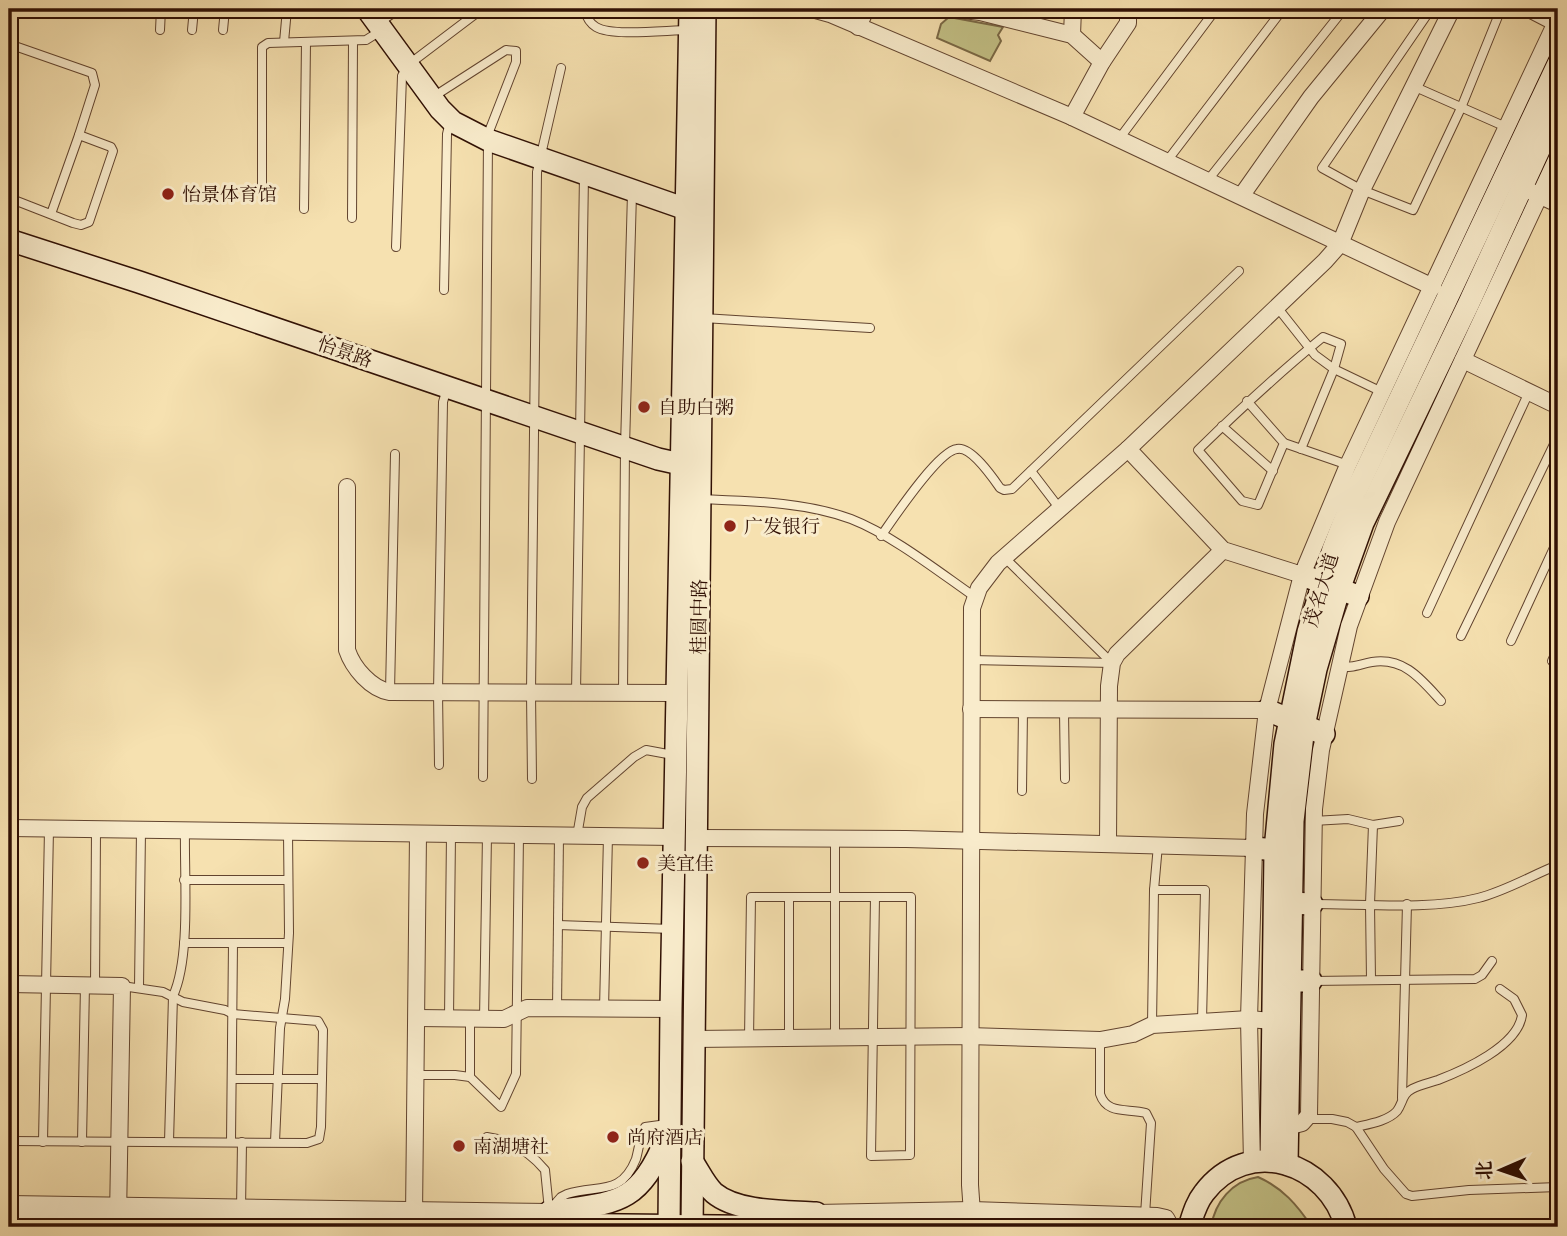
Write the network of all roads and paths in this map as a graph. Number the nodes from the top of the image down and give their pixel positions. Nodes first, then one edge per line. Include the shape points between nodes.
1 (161, 9) edge
2 (194, 9) edge
3 (225, 9) edge
4 (287, 9) edge
5 (399, 9) edge
6 (482, 9) edge
7 (584, 9) edge
8 (690, 9) edge
9 (705, 9) edge
10 (812, 9) edge
11 (866, 9) edge
12 (956, 9) edge
13 (1073, 9) edge
14 (1128, 9) edge
15 (1216, 9) edge
16 (1283, 9) edge
17 (1344, 9) edge
18 (1382, 9) edge
19 (1430, 9) edge
20 (1452, 9) edge
21 (1501, 9) edge
22 (1529, 9) edge
23 (974, 10) edge
24 (830, 11) edge
25 (1024, 16) edge
26 (375, 21) edge
27 (1557, 21) edge
28 (858, 27) junction
29 (160, 30) dead end
30 (192, 30) dead end
31 (223, 30) dead end
32 (689, 30) junction
33 (1072, 35) junction
34 (354, 41) junction
35 (306, 42) junction
36 (284, 43) junction
37 (9, 44) edge
38 (1102, 62) junction
39 (1558, 64) edge
40 (408, 65) junction
41 (561, 68) dead end
42 (1413, 86) junction
43 (432, 98) junction
44 (1461, 107) junction
45 (1558, 109) edge
46 (1072, 117) junction
47 (451, 120) junction
48 (1506, 127) junction
49 (79, 135) junction
50 (1119, 139) junction
51 (488, 140) junction
52 (1558, 156) edge
53 (539, 158) junction
54 (1167, 161) junction
55 (584, 173) junction
56 (1208, 180) junction
57 (1522, 187) junction
58 (632, 190) junction
59 (1362, 190) junction
60 (262, 191) dead end
61 (1242, 195) junction
62 (9, 198) edge
63 (1558, 204) edge
64 (304, 209) dead end
65 (686, 209) junction
66 (51, 214) junction
67 (352, 218) dead end
68 (1476, 218) junction
69 (9, 240) edge
70 (1340, 244) junction
71 (396, 247) dead end
72 (1494, 270) junction
73 (1239, 271) dead end
74 (444, 290) dead end
75 (1450, 296) junction
76 (1278, 307) junction
77 (703, 318) junction
78 (870, 328) dead end
79 (1310, 348) junction
80 (1445, 351) junction
81 (1334, 369) junction
82 (448, 386) junction
83 (1382, 392) junction
84 (1529, 392) junction
85 (487, 400) junction
86 (1247, 401) junction
87 (1558, 406) edge
88 (533, 417) junction
89 (1424, 419) junction
90 (1222, 426) junction
91 (579, 432) junction
92 (1558, 436) edge
93 (1284, 443) junction
94 (625, 447) junction
95 (1128, 449) junction
96 (1301, 449) junction
97 (395, 454) dead end
98 (680, 464) junction
99 (702, 468) junction
100 (1031, 471) junction
101 (1273, 471) junction
102 (1366, 471) junction
103 (347, 487) dead end
104 (702, 499) junction
105 (1371, 505) junction
106 (1060, 509) junction
107 (1390, 515) junction
108 (881, 536) junction
109 (1558, 539) edge
110 (1223, 550) junction
111 (1005, 558) junction
112 (1330, 586) junction
113 (975, 597) junction
114 (1427, 613) dead end
115 (1461, 636) dead end
116 (1511, 641) dead end
117 (1305, 642) junction
118 (1558, 648) edge
119 (971, 660) junction
120 (1552, 661) dead end
121 (1112, 663) junction
122 (1339, 666) junction
123 (390, 692) junction
124 (438, 692) junction
125 (484, 692) junction
126 (531, 693) junction
127 (576, 693) junction
128 (623, 693) junction
129 (677, 693) junction
130 (1441, 701) dead end
131 (971, 709) junction
132 (1023, 710) junction
133 (1108, 710) junction
134 (1267, 710) junction
135 (1064, 711) junction
136 (1306, 726) junction
137 (675, 756) junction
138 (439, 765) dead end
139 (483, 777) dead end
140 (532, 779) dead end
141 (1065, 779) dead end
142 (1022, 791) dead end
143 (1303, 821) junction
144 (1399, 821) dead end
145 (1373, 825) junction
146 (9, 828) edge
147 (50, 829) junction
148 (96, 830) junction
149 (141, 830) junction
150 (185, 831) junction
151 (288, 833) junction
152 (418, 834) junction
153 (451, 834) junction
154 (487, 835) junction
155 (519, 835) junction
156 (559, 836) junction
157 (577, 836) junction
158 (608, 836) junction
159 (684, 838) junction
160 (835, 841) junction
161 (970, 841) junction
162 (1108, 844) junction
163 (1158, 845) junction
164 (1253, 848) junction
165 (1283, 850) junction
166 (1558, 864) edge
167 (184, 880) junction
168 (287, 880) junction
169 (1154, 890) junction
170 (789, 897) junction
171 (835, 897) junction
172 (875, 897) junction
173 (1290, 904) junction
174 (1312, 904) junction
175 (1370, 904) junction
176 (1407, 904) junction
177 (558, 925) junction
178 (606, 927) junction
179 (672, 929) junction
180 (184, 943) junction
181 (233, 943) junction
182 (288, 943) junction
183 (1492, 961) dead end
184 (1371, 980) junction
185 (1404, 980) junction
186 (1280, 981) junction
187 (1311, 981) junction
188 (9, 984) edge
189 (46, 985) junction
190 (90, 986) junction
191 (130, 987) junction
192 (1500, 989) dead end
193 (173, 996) junction
194 (557, 1008) junction
195 (604, 1009) junction
196 (671, 1009) junction
197 (518, 1012) junction
198 (233, 1014) junction
199 (282, 1018) junction
200 (418, 1018) junction
201 (449, 1018) junction
202 (477, 1019) junction
203 (1249, 1019) junction
204 (1202, 1021) junction
205 (1280, 1022) junction
206 (1152, 1025) junction
207 (969, 1036) junction
208 (872, 1037) junction
209 (911, 1037) junction
210 (789, 1038) junction
211 (835, 1038) junction
212 (693, 1039) junction
213 (749, 1039) junction
214 (1100, 1040) junction
215 (417, 1075) junction
216 (470, 1077) junction
217 (232, 1079) junction
218 (278, 1079) junction
219 (322, 1079) junction
220 (1402, 1098) junction
221 (1307, 1119) junction
222 (1287, 1127) junction
223 (1356, 1127) junction
224 (670, 1128) junction
225 (487, 1138) dead end
226 (9, 1141) edge
227 (43, 1142) junction
228 (82, 1142) junction
229 (119, 1142) junction
230 (169, 1142) junction
231 (231, 1142) junction
232 (242, 1142) junction
233 (275, 1142) junction
234 (692, 1161) junction
235 (1270, 1163) junction
236 (1558, 1187) edge
237 (9, 1204) edge
238 (972, 1210) junction
239 (118, 1213) junction
240 (1145, 1215) junction
241 (414, 1216) junction
242 (488, 1217) junction
243 (9, 1218) edge
244 (241, 1218) edge
245 (549, 1218) junction
246 (814, 1222) edge
247 (196, 1224) edge
248 (509, 1225) edge
249 (669, 1226) edge
250 (692, 1226) edge
251 (972, 1227) edge
252 (1171, 1227) edge
253 (1189, 1227) edge
254 (1346, 1227) edge

1 - 29 lane
2 - 30 lane
3 - 31 lane
4 - 36 lane
5 - 26 lane
6 - 40 lane
7 - 32 lane via 596,27 610,31
8 - 32 main road, 桂圆中路
9 - 77 main road, 桂圆中路
10 - 24 street
11 - 28 street
12 - 23 street
13 - 33 street
14 - 38 street via 1128,23
15 - 50 lane
16 - 54 lane
17 - 56 lane
18 - 61 street via 1311,97
19 - 59 lane via 1322,168
20 - 42 street
21 - 44 lane
22 - 27 street
23 - 25 street
24 - 28 street
25 - 33 street
26 - 34 lane via 366,40
26 - 40 main road
27 - 48 street
28 - 46 street
32 - 65 main road, 桂圆中路
33 - 38 street
34 - 35 lane
34 - 67 lane
35 - 36 lane
35 - 64 lane
36 - 60 lane via 268,43 261,51
37 - 49 lane via 95,76
38 - 46 street
39 - 57 main road, 茂名大道
40 - 43 main road
40 - 71 lane via 401,87
41 - 53 lane
42 - 44 lane
42 - 59 street
43 - 47 main road
43 - 51 lane via 506,50 516,51
44 - 48 lane
44 - 59 lane via 1413,210
45 - 57 main road, 茂名大道
46 - 50 street
47 - 51 main road
47 - 74 lane
48 - 68 street
49 - 66 lane
49 - 66 lane via 111,146 113,151 91,218 81,225
50 - 54 street
51 - 53 main road
51 - 85 lane
52 - 57 street
53 - 55 main road
53 - 88 lane
54 - 56 street
55 - 58 main road
55 - 91 lane
56 - 61 street
57 - 63 street
57 - 68 main road, 茂名大道
57 - 72 main road, 茂名大道
58 - 65 main road
58 - 94 lane
59 - 70 street
61 - 70 street
62 - 66 lane
65 - 98 main road, 桂圆中路
68 - 75 main road, 茂名大道
69 - 82 main road, 怡景路
70 - 75 street
70 - 76 street
72 - 75 main road, 茂名大道
72 - 80 street
73 - 100 lane
75 - 80 main road, 茂名大道
75 - 83 street
76 - 79 lane
76 - 95 street
77 - 78 lane
77 - 99 main road, 桂圆中路
79 - 81 lane
79 - 81 lane via 1323,338 1341,344
79 - 86 lane
80 - 84 street
80 - 89 main road, 茂名大道
80 - 102 main road, 茂名大道
81 - 83 lane
81 - 96 lane
82 - 85 main road, 怡景路
82 - 124 lane via 443,402
83 - 102 street
84 - 87 street
84 - 114 lane
85 - 88 main road, 怡景路
85 - 125 lane
86 - 90 lane
86 - 93 lane
88 - 91 main road, 怡景路
88 - 126 lane
89 - 102 main road, 茂名大道
89 - 107 street
90 - 101 lane
90 - 101 lane via 1198,450 1242,501 1258,505
91 - 94 main road, 怡景路
91 - 127 lane
92 - 115 lane
93 - 96 lane
93 - 101 lane
94 - 98 main road, 怡景路
94 - 128 lane
95 - 106 street
95 - 110 street
96 - 102 lane
97 - 123 lane
98 - 99 main road, 怡景路
98 - 129 main road, 桂圆中路
99 - 104 main road, 桂圆中路
100 - 106 lane
100 - 108 lane via 1004,491 976,458 957,449 944,455
102 - 105 main road, 茂名大道
102 - 112 main road, 茂名大道 via 1338,538
103 - 123 street via 347,650 365,678
104 - 108 lane via 827,512
104 - 159 main road, 桂圆中路
105 - 107 main road
105 - 112 main road, 茂名大道
106 - 111 street
107 - 112 street
108 - 113 lane
109 - 116 lane
110 - 112 street
110 - 121 street
111 - 113 street
111 - 121 lane
112 - 117 main road, 茂名大道
112 - 117 main road, 茂名大道
112 - 122 street
113 - 119 street
117 - 122 main road
117 - 134 street
117 - 136 main road, 茂名大道
118 - 120 lane
119 - 121 lane
119 - 131 street
121 - 133 street
122 - 130 lane via 1400,664
122 - 136 street
123 - 124 street
124 - 125 street
124 - 138 lane
125 - 126 street
125 - 139 lane
126 - 127 street
126 - 140 lane
127 - 128 street
128 - 129 street
129 - 137 main road, 桂圆中路
131 - 132 street
131 - 161 street
132 - 135 street
132 - 142 lane
133 - 134 street
133 - 135 street
133 - 162 street
134 - 136 main road
134 - 164 street
135 - 141 lane
136 - 143 main road, 茂名大道
136 - 165 main road, 茂名大道 via 1279,799
137 - 157 lane via 646,750 634,757 587,798
137 - 159 main road, 桂圆中路
143 - 145 lane via 1348,819
143 - 165 main road, 茂名大道
143 - 174 street
144 - 145 lane
145 - 175 lane
146 - 147 street
147 - 148 street
147 - 189 lane
148 - 149 street
148 - 190 lane
149 - 150 street
149 - 191 lane
150 - 151 street
150 - 167 lane
151 - 152 street
151 - 168 lane
152 - 153 street
152 - 200 street
153 - 154 street
153 - 201 lane
154 - 155 street
154 - 202 lane
155 - 156 street
155 - 197 lane
156 - 157 street
156 - 177 lane
157 - 158 street
158 - 159 street
158 - 178 lane
159 - 160 street
159 - 179 main road, 桂圆中路
159 - 212 main road, 桂圆中路
160 - 161 street
160 - 171 lane
161 - 162 street
161 - 207 street
162 - 163 street
163 - 164 street
163 - 169 lane
164 - 165 main road
164 - 203 street
165 - 173 main road, 茂名大道
165 - 186 main road, 茂名大道
166 - 176 lane via 1481,898
167 - 168 lane
167 - 180 lane
168 - 182 lane
169 - 204 lane via 1205,890
169 - 206 lane
170 - 171 lane
170 - 210 lane
170 - 213 lane via 751,897
171 - 172 lane
171 - 211 lane
172 - 208 lane
172 - 209 lane via 911,897
173 - 174 main road
173 - 186 main road, 茂名大道
174 - 175 lane
174 - 187 street
175 - 176 lane
175 - 184 lane
176 - 185 lane
177 - 178 lane
177 - 194 lane
178 - 179 lane
178 - 195 lane
179 - 196 main road, 桂圆中路
180 - 181 lane
180 - 193 lane
181 - 182 lane
181 - 198 lane
182 - 199 lane
183 - 185 lane via 1475,979
184 - 185 lane
184 - 187 lane
185 - 220 lane
186 - 187 main road
186 - 205 main road, 茂名大道
187 - 221 street
188 - 189 street
189 - 190 street
189 - 227 lane
190 - 191 street
190 - 228 lane
191 - 193 lane
191 - 229 street
192 - 220 lane via 1514,999 1522,1015 1517,1031 1491,1054 1415,1087
193 - 198 lane
193 - 230 lane
194 - 195 street
194 - 197 street
195 - 196 street
196 - 224 main road, 桂圆中路
197 - 202 street via 504,1019
197 - 216 lane via 516,1074 500,1107
198 - 199 lane
198 - 217 lane
199 - 218 lane
199 - 219 lane via 320,1024
200 - 201 street
200 - 215 street
201 - 202 street
202 - 216 lane
203 - 204 street
203 - 205 street
203 - 235 street
204 - 206 street
205 - 222 main road, 茂名大道
205 - 235 main road, 茂名大道
206 - 214 street
207 - 209 street
207 - 214 street
207 - 238 street
208 - 209 street
208 - 209 lane via 871,1156 910,1155
208 - 211 street
210 - 211 street
210 - 213 street
212 - 213 street
212 - 234 main road, 桂圆中路
214 - 240 lane via 1103,1102 1111,1109 1146,1113 1151,1123
215 - 216 lane
215 - 241 street
217 - 218 lane
217 - 231 lane
218 - 219 lane
218 - 233 lane
219 - 233 lane via 318,1139
220 - 223 lane via 1392,1115
221 - 222 street
221 - 223 lane via 1332,1119
222 - 235 main road, 茂名大道
223 - 236 lane via 1384,1169 1412,1196
224 - 245 main road via 657,1162 630,1195
224 - 249 main road, 桂圆中路
225 - 245 lane via 504,1139 545,1170
226 - 227 lane
227 - 228 lane
228 - 229 lane
229 - 230 lane
229 - 239 street
230 - 231 lane
231 - 232 lane
232 - 233 lane
232 - 244 lane
234 - 246 main road via 714,1192 728,1200
234 - 250 main road, 桂圆中路
235 - 253 main road via 1234,1169 1218,1179 1204,1192
235 - 254 main road via 1307,1172 1325,1186
237 - 239 street
238 - 240 street
238 - 246 street
238 - 251 street
239 - 243 main road
239 - 244 street
239 - 247 main road
240 - 252 street via 1166,1218
241 - 242 main road
241 - 244 main road
242 - 245 street
242 - 248 main road
244 - 247 main road
245 - 248 main road
245 - 249 main road
246 - 250 main road
249 - 250 main road

